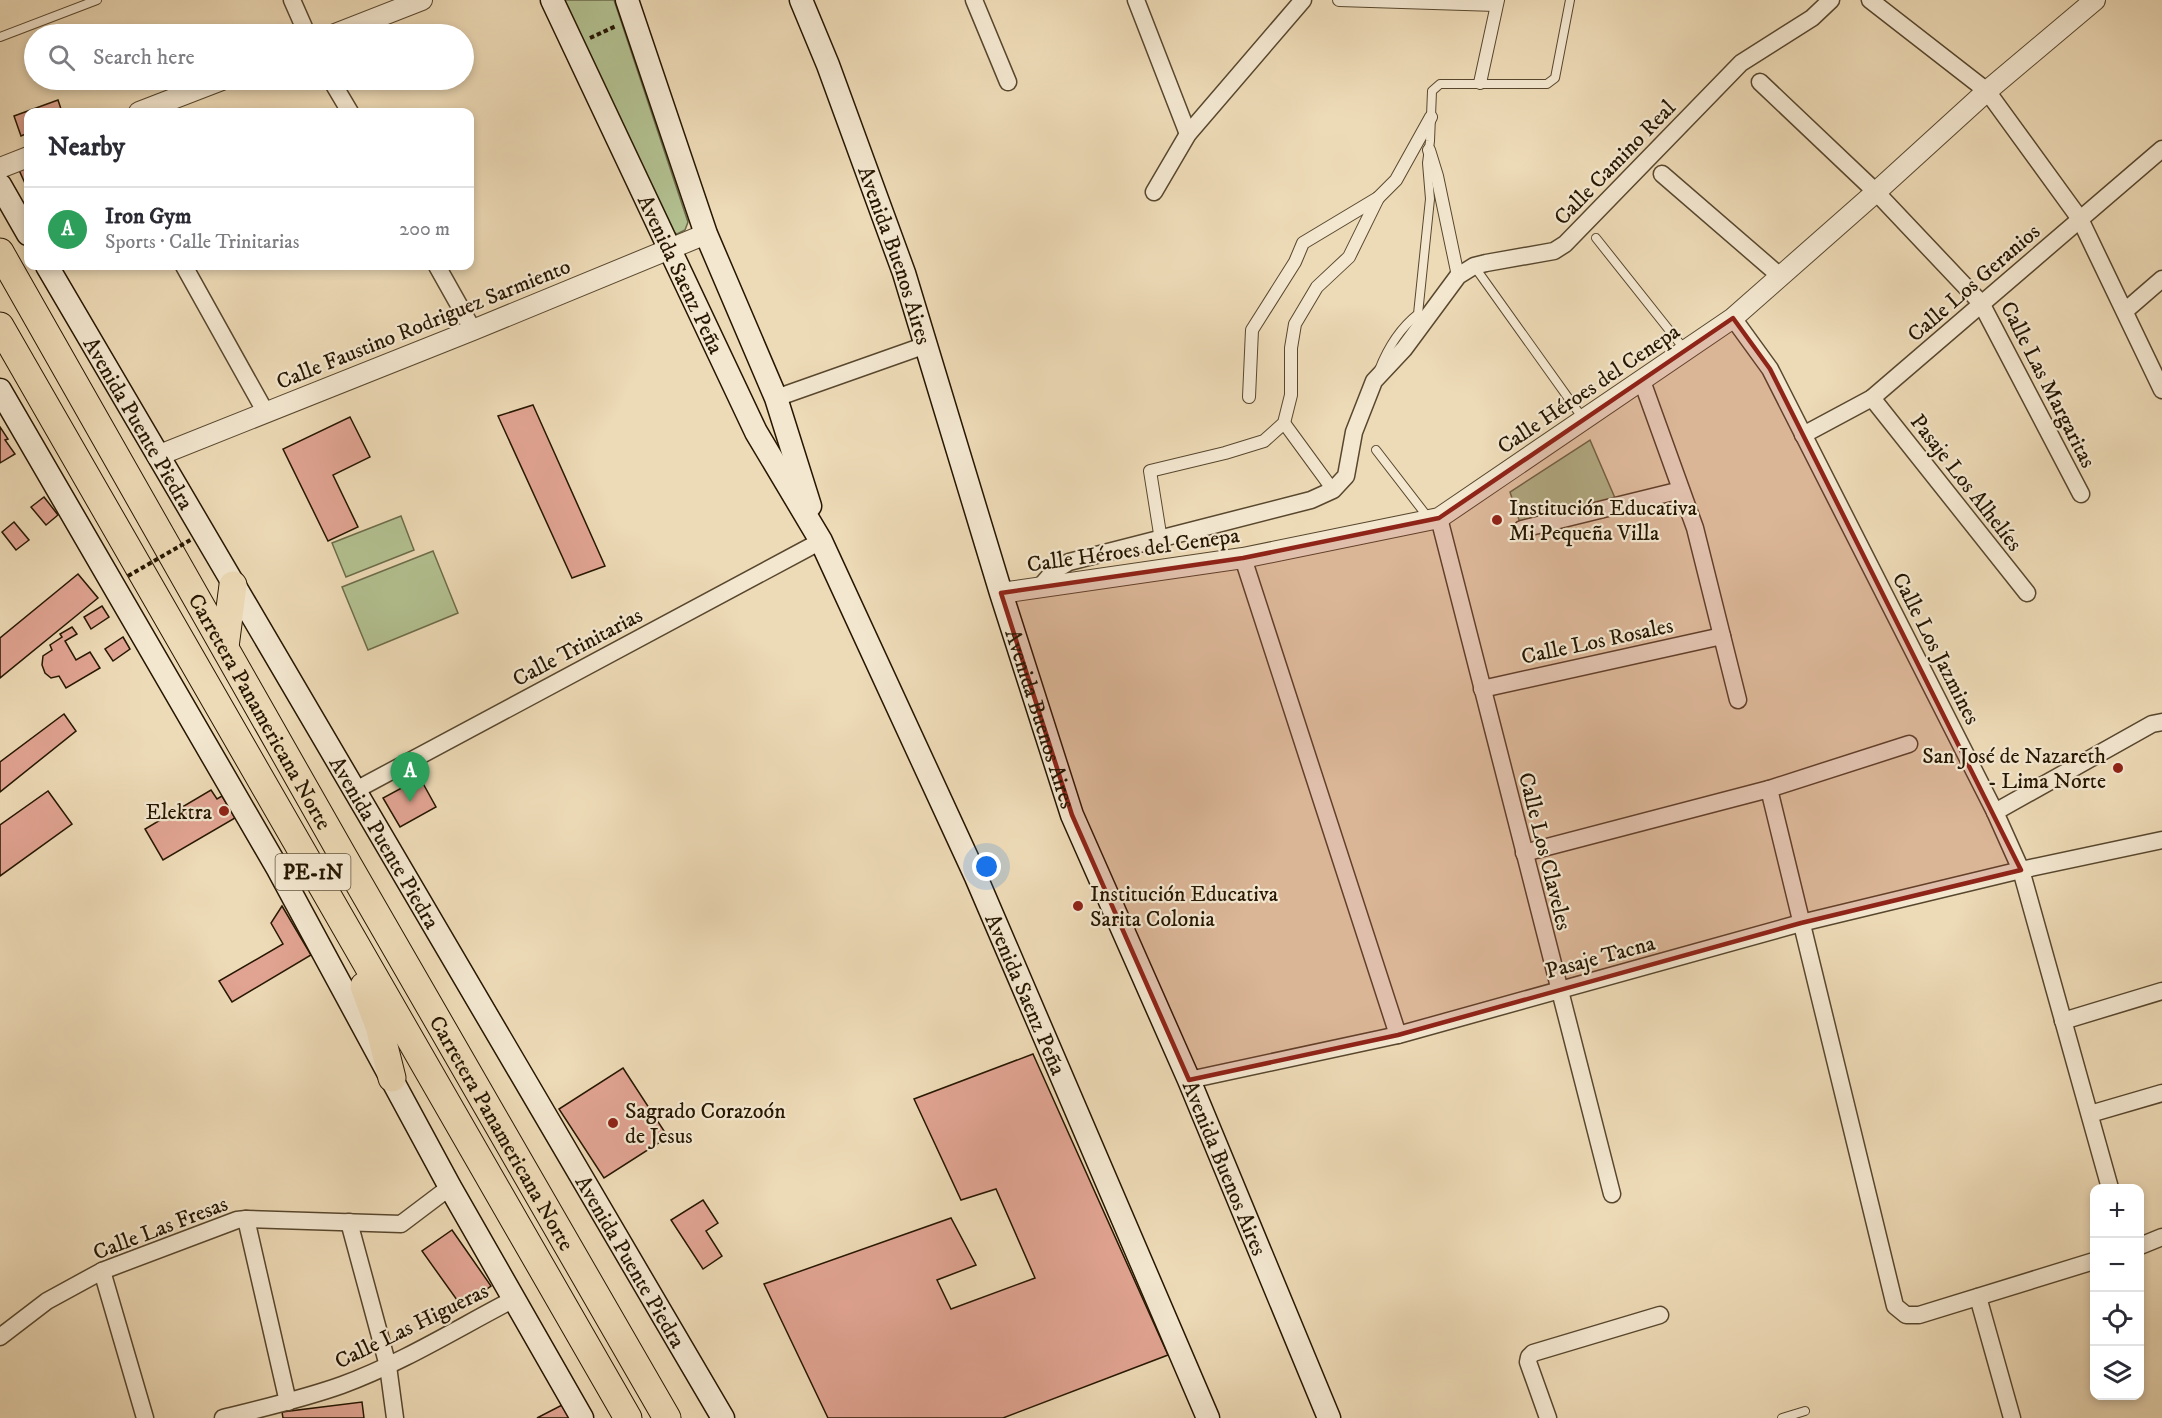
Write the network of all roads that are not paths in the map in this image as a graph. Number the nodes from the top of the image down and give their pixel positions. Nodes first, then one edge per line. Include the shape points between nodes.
1 (97, 0) edge
2 (292, 0) edge
3 (422, 0) edge
4 (552, 0) edge
5 (801, 0) edge
6 (974, 0) edge
7 (1136, 0) edge
8 (1303, 0) edge
9 (1339, 0) edge
10 (1570, 0) edge
11 (1831, 0) edge
12 (1870, 0) edge
13 (2095, 0) edge
14 (1397, 1) edge
15 (1497, 3) edge
16 (630, 10) edge
17 (34, 24) edge
18 (303, 24) edge
19 (361, 24) edge
20 (24, 28) edge
21 (0, 37) edge
22 (1008, 82) dead end
23 (1760, 82) dead end
24 (1480, 83) junction
25 (196, 90) edge
26 (338, 90) edge
27 (1987, 91) junction
28 (149, 108) edge
29 (348, 108) edge
30 (1431, 117) junction
31 (1188, 134) junction
32 (2162, 149) edge
33 (1429, 150) junction
34 (24, 159) edge
35 (0, 168) edge
36 (1662, 174) dead end
37 (0, 185) edge
38 (1154, 192) dead end
39 (1876, 192) junction
40 (1378, 198) junction
41 (2080, 219) junction
42 (24, 227) edge
43 (706, 234) junction
44 (1596, 238) dead end
45 (669, 249) junction
46 (0, 252) edge
47 (1474, 266) junction
48 (49, 270) edge
49 (186, 270) edge
50 (438, 270) edge
51 (1458, 276) junction
52 (1780, 276) junction
53 (2162, 279) edge
54 (1981, 303) junction
55 (2125, 311) junction
56 (1733, 318) junction
57 (0, 326) edge
58 (473, 330) junction
59 (926, 345) junction
60 (1685, 351) junction
61 (1374, 381) junction
62 (1642, 381) junction
63 (2162, 390) edge
64 (1, 395) edge
65 (1249, 397) dead end
66 (776, 398) junction
67 (1872, 398) junction
68 (266, 413) junction
69 (1584, 420) junction
70 (1284, 423) junction
71 (1803, 435) junction
72 (1376, 450) dead end
73 (157, 456) junction
74 (1333, 490) junction
75 (1681, 490) junction
76 (2081, 494) dead end
77 (1435, 519) junction
78 (1522, 529) dead end
79 (1161, 540) junction
80 (821, 541) junction
81 (1243, 558) junction
82 (233, 585) junction
83 (1040, 588) junction
84 (1000, 592) junction
85 (2027, 593) dead end
86 (1722, 636) junction
87 (225, 647) junction
88 (1482, 688) junction
89 (1738, 700) dead end
90 (2162, 722) edge
91 (1909, 744) dead end
92 (1769, 789) junction
93 (354, 791) junction
94 (1995, 812) junction
95 (2162, 840) edge
96 (1524, 853) junction
97 (2021, 870) junction
98 (339, 917) junction
99 (1801, 923) junction
100 (1558, 990) junction
101 (2162, 991) edge
102 (2063, 1021) junction
103 (1398, 1035) junction
104 (392, 1078) junction
105 (1189, 1080) junction
106 (2162, 1093) edge
107 (2090, 1114) junction
108 (2109, 1184) edge
109 (450, 1187) junction
110 (1612, 1194) dead end
111 (246, 1219) junction
112 (349, 1222) junction
113 (2162, 1237) edge
114 (2144, 1244) edge
115 (2090, 1262) edge
116 (102, 1271) junction
117 (1978, 1297) junction
118 (514, 1299) junction
119 (1660, 1315) dead end
120 (0, 1337) edge
121 (388, 1366) junction
122 (288, 1402) junction
123 (1805, 1411) dead end
124 (146, 1418) edge
125 (226, 1418) edge
126 (395, 1418) edge
127 (582, 1418) edge
128 (628, 1418) edge
129 (667, 1418) edge
130 (723, 1418) edge
131 (1208, 1418) edge
132 (1329, 1418) edge
133 (1548, 1418) edge
134 (1782, 1418) edge
135 (2012, 1418) edge

1 - 17 lane
2 - 18 street
3 - 19 street
4 - 45 main road, Avenida Saenz Peña
5 - 59 main road, Avenida Buenos Aires via 900,262
6 - 22 street
7 - 31 street
8 - 31 street
9 - 14 street
10 - 24 lane via 1555,78 1539,85
11 - 47 street, Calle Camino Real via 1812,18 1741,63 1565,244 1554,251
12 - 27 street
13 - 27 street, Calle Héroes del Cenepa
14 - 15 street
15 - 24 street
16 - 43 main road, Avenida Saenz Peña
20 - 21 lane
23 - 39 street, Calle Las Margaritas
24 - 30 lane via 1440,84 1432,92
25 - 28 street
26 - 29 street
27 - 39 street, Calle Héroes del Cenepa
27 - 41 street
30 - 33 lane
30 - 40 street via 1396,180
31 - 38 street
32 - 41 street, Calle Los Geranios
33 - 51 street
33 - 61 lane via 1430,199 1418,314 1405,324 1386,350
34 - 35 street
36 - 52 street
37 - 42 main road
39 - 52 street, Calle Héroes del Cenepa
39 - 54 street, Calle Las Margaritas
40 - 65 street via 1303,243 1252,330
40 - 70 street via 1349,257 1317,287 1295,324 1291,395
41 - 54 street, Calle Los Geranios
41 - 55 street
43 - 45 street, Calle Faustino Rodriguez Sarmiento
43 - 66 main road, Avenida Saenz Peña
44 - 60 lane
45 - 58 street, Calle Faustino Rodriguez Sarmiento
45 - 80 main road, Avenida Saenz Peña via 756,432
46 - 87 highway, Carretera Panamericana Norte / PE-1N
47 - 51 street, Calle Camino Real
47 - 69 lane
48 - 73 main road, Avenida Puente Piedra
49 - 68 street
50 - 58 street
51 - 61 street, Calle Camino Real via 1404,349
52 - 56 street, Calle Héroes del Cenepa
53 - 55 street
54 - 67 street, Calle Los Geranios
54 - 76 street, Calle Las Margaritas
55 - 63 street
56 - 60 street, Calle Héroes del Cenepa
56 - 71 street, Calle Los Jazmines via 1770,369
57 - 98 highway, Carretera Panamericana Norte / PE-1N
58 - 68 street, Calle Faustino Rodriguez Sarmiento
59 - 66 street
59 - 84 main road, Avenida Buenos Aires
60 - 62 street, Calle Héroes del Cenepa
61 - 74 street, Calle Camino Real via 1354,432 1346,477
62 - 69 street, Calle Héroes del Cenepa
62 - 75 street
64 - 104 main road via 278,869
66 - 80 main road, Avenida Saenz Peña
67 - 71 street, Calle Los Geranios
67 - 85 street, Pasaje Los Alhelíes
68 - 73 street, Calle Faustino Rodriguez Sarmiento
69 - 77 street, Calle Héroes del Cenepa
70 - 74 street
70 - 79 street via 1264,441 1150,471
71 - 94 street, Calle Los Jazmines
72 - 77 lane
73 - 82 main road, Avenida Puente Piedra
74 - 79 street via 1311,500
75 - 78 street
75 - 86 street via 1695,528
77 - 81 street, Calle Héroes del Cenepa
77 - 88 street, Calle Los Claveles
79 - 83 street via 1069,562 1054,571
80 - 93 street, Calle Trinitarias
80 - 131 main road, Avenida Saenz Peña via 976,877
81 - 83 street, Calle Héroes del Cenepa
81 - 103 street
82 - 87 highway
82 - 93 main road, Avenida Puente Piedra
83 - 84 street, Calle Héroes del Cenepa
84 - 105 main road, Avenida Buenos Aires via 1072,815
86 - 88 street, Calle Los Rosales
86 - 89 street
87 - 129 highway, Carretera Panamericana Norte / PE-1N
88 - 96 street, Calle Los Claveles
90 - 94 street
91 - 92 street
92 - 96 street
92 - 99 street
93 - 130 main road, Avenida Puente Piedra
94 - 97 street, Calle Los Jazmines
95 - 97 street, Pasaje Tacna
96 - 100 street, Calle Los Claveles
97 - 99 street, Pasaje Tacna
97 - 102 street, Calle Los Jazmines
98 - 104 highway via 379,1026
98 - 128 highway, Carretera Panamericana Norte / PE-1N
99 - 100 street, Pasaje Tacna
99 - 117 street via 1894,1306 1905,1315 1919,1315
100 - 103 street, Pasaje Tacna
100 - 110 street, Calle Los Claveles
101 - 102 street
102 - 107 street, Calle Los Jazmines
103 - 105 street, Pasaje Tacna
104 - 109 main road
105 - 132 main road, Avenida Buenos Aires
106 - 107 street
107 - 108 street, Calle Los Jazmines
109 - 112 street, Calle Las Fresas via 401,1224
109 - 118 main road
111 - 112 street, Calle Las Fresas
111 - 116 street, Calle Las Fresas
111 - 122 street
112 - 121 street
113 - 114 street
115 - 117 street
116 - 120 street, Calle Las Fresas via 47,1301
116 - 124 street
117 - 135 street
118 - 121 street, Calle Las Higueras
118 - 127 main road
119 - 133 street via 1533,1353 1528,1362
121 - 122 street, Calle Las Higueras
121 - 126 street
122 - 125 street, Calle Las Higueras
123 - 134 lane

